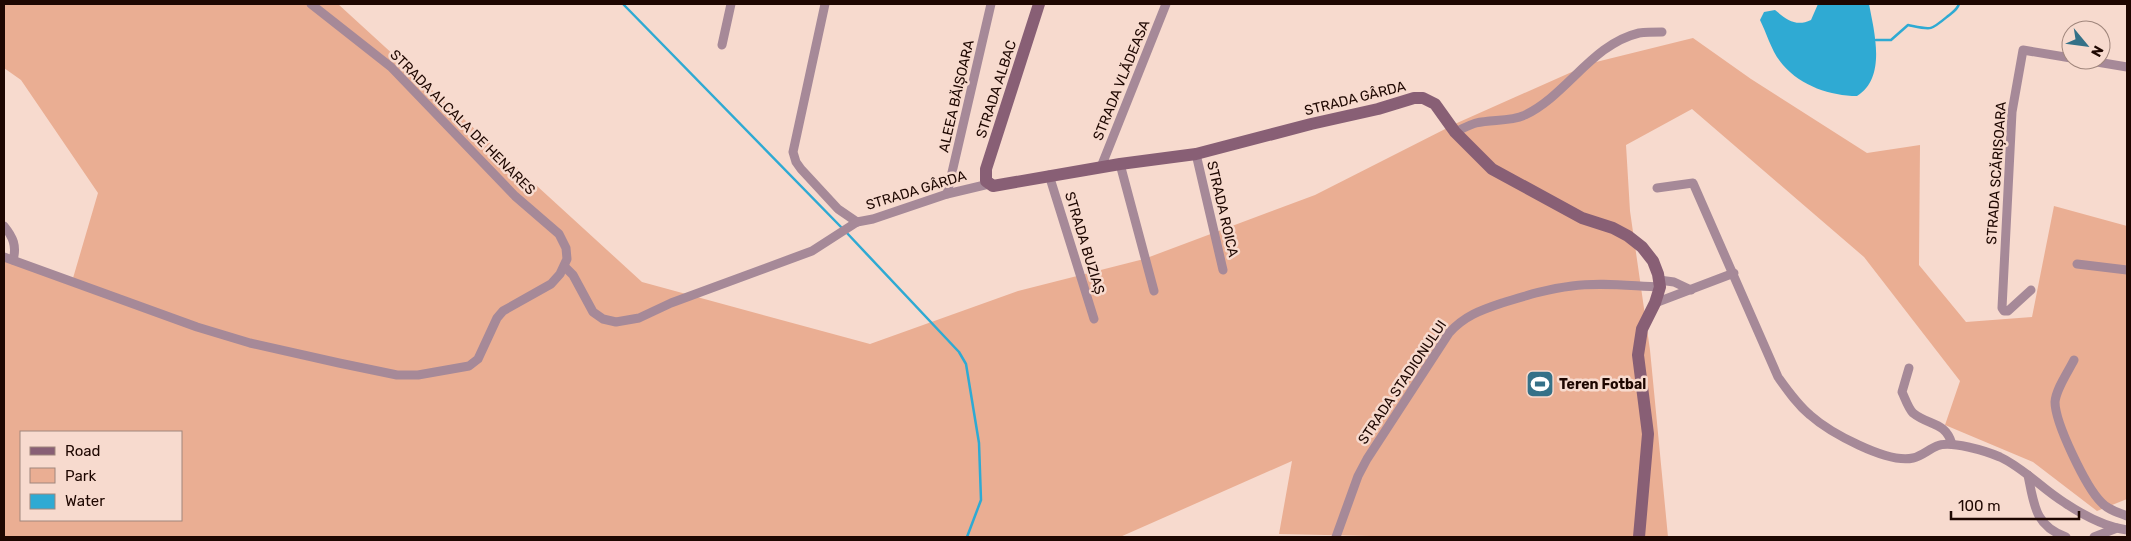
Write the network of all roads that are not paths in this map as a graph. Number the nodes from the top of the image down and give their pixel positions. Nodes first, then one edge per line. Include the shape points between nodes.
1 (311, 4) edge
2 (731, 4) edge
3 (825, 4) edge
4 (991, 4) edge
5 (1039, 4) edge
6 (1166, 4) edge
7 (1662, 32) dead end
8 (722, 45) dead end
9 (2061, 56) edge
10 (2111, 64) edge
11 (2127, 67) edge
12 (1455, 132) junction
13 (1196, 154) junction
14 (1120, 164) junction
15 (1101, 166) junction
16 (1050, 175) junction
17 (989, 184) junction
18 (1657, 188) dead end
19 (947, 194) junction
20 (854, 225) junction
21 (4, 226) edge
22 (8, 258) edge
23 (2077, 264) dead end
24 (565, 267) junction
25 (1223, 270) dead end
26 (2127, 270) edge
27 (1734, 273) junction
28 (1660, 284) junction
29 (1691, 290) junction
30 (2031, 290) dead end
31 (1154, 291) dead end
32 (1655, 303) junction
33 (1094, 320) dead end
34 (2074, 360) dead end
35 (1909, 368) dead end
36 (1952, 444) junction
37 (2028, 475) junction
38 (2127, 516) edge
39 (2117, 528) junction
40 (2127, 530) edge
41 (1336, 537) edge
42 (1639, 537) edge
43 (2066, 537) edge
44 (2094, 537) edge

1 - 24 street, STRADA ALCALA DE HENARES via 392,67 515,196 559,234 566,248
2 - 8 street
3 - 20 street via 793,152 801,169
4 - 19 street, ALEEA BĂIȘOARA
5 - 17 street, STRADA ALBAC via 986,169
6 - 15 street, STRADA VLĂDEASA
7 - 12 street via 1640,33 1605,50 1559,92 1524,115 1474,123
9 - 30 street, STRADA SCĂRIȘOARA via 2023,50 2012,112 2002,308 2008,311
10 - 11 street
12 - 13 street, STRADA GÂRDA via 1435,104 1414,98
12 - 28 street, STRADA GÂRDA via 1492,169 1582,218 1628,236 1653,261
13 - 14 street, STRADA GÂRDA
13 - 25 street, STRADA ROICA
14 - 15 street, STRADA GÂRDA
14 - 31 street
15 - 16 street, STRADA GÂRDA
16 - 17 street, STRADA GÂRDA via 1012,184
16 - 33 street, STRADA BUZIAȘ
17 - 19 street, STRADA GÂRDA
18 - 27 street via 1693,183
19 - 20 street, STRADA GÂRDA
20 - 24 street, STRADA GÂRDA via 812,251 639,318 616,322 593,312 580,285
21 - 22 street via 11,234 16,251
22 - 24 street via 197,327 397,376 418,376 469,366 478,360 497,318 551,284
23 - 26 street
27 - 29 street
27 - 36 street via 1778,377 1794,399 1824,426 1866,448 1904,459 1914,458 1936,446
28 - 29 street, STRADA STADIONULUI via 1674,282
28 - 32 street
28 - 41 street, STRADA STADIONULUI via 1573,286 1536,292 1465,318 1450,333 1367,459
29 - 32 street
32 - 42 street via 1642,329 1638,355 1648,434
34 - 38 street via 2055,400 2067,444 2096,497 2110,510
35 - 36 street via 1902,392 1912,412 1944,428
36 - 37 street via 1998,456
37 - 39 street via 2064,503
37 - 43 street via 2038,516 2044,526
39 - 40 street
39 - 44 street

